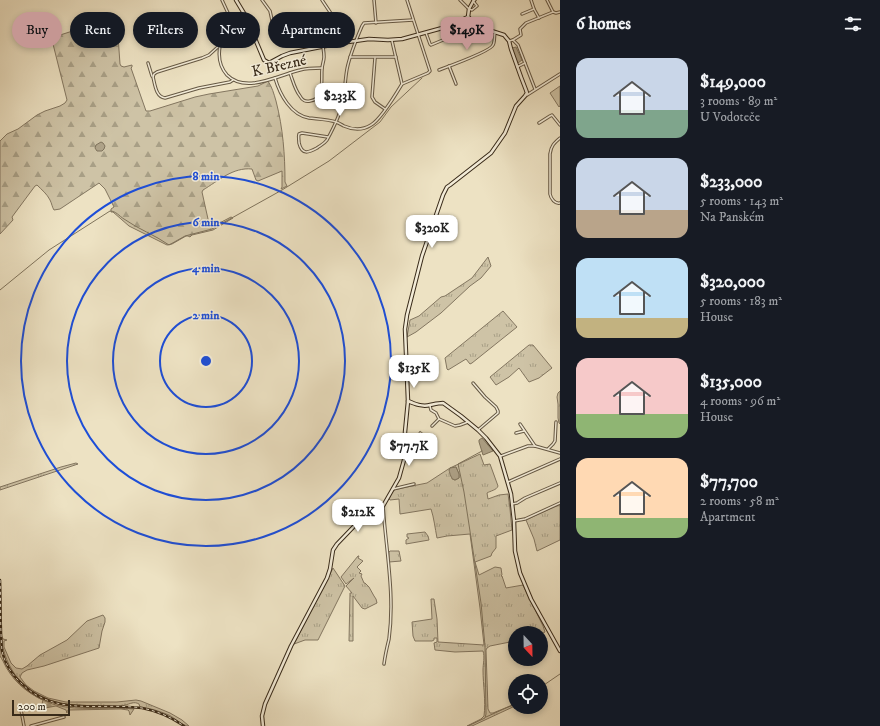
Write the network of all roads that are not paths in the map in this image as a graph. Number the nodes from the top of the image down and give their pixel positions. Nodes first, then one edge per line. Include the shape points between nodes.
1 (222, 0) edge
2 (236, 0) edge
3 (262, 0) edge
4 (322, 0) edge
5 (374, 0) edge
6 (407, 0) edge
7 (460, 0) edge
8 (474, 0) edge
9 (531, 0) edge
10 (547, 0) edge
11 (469, 9) junction
12 (534, 9) junction
13 (228, 12) edge
14 (243, 12) edge
15 (270, 12) edge
16 (330, 12) edge
17 (553, 12) junction
18 (560, 12) edge
19 (522, 14) dead end
20 (468, 17) junction
21 (539, 18) junction
22 (413, 20) junction
23 (460, 21) junction
24 (376, 23) junction
25 (476, 24) junction
26 (467, 30) junction
27 (426, 33) junction
28 (495, 33) junction
29 (418, 35) junction
30 (392, 40) junction
31 (356, 41) junction
32 (511, 41) junction
33 (216, 48) edge
34 (220, 48) edge
35 (259, 48) edge
36 (314, 48) edge
37 (323, 48) edge
38 (350, 57) junction
39 (396, 57) junction
40 (375, 58) junction
41 (148, 63) dead end
42 (525, 63) junction
43 (449, 66) junction
44 (517, 67) junction
45 (322, 68) junction
46 (439, 70) dead end
47 (290, 73) junction
48 (560, 74) edge
49 (152, 77) junction
50 (275, 78) junction
51 (233, 80) junction
52 (402, 84) junction
53 (456, 84) dead end
54 (536, 89) junction
55 (525, 96) junction
56 (385, 109) junction
57 (336, 122) junction
58 (539, 123) dead end
59 (560, 125) edge
60 (328, 138) junction
61 (560, 138) edge
62 (560, 203) edge
63 (473, 383) dead end
64 (408, 401) junction
65 (430, 406) junction
66 (439, 419) junction
67 (468, 422) junction
68 (556, 422) dead end
69 (520, 424) dead end
70 (432, 426) dead end
71 (478, 430) junction
72 (524, 430) junction
73 (516, 433) dead end
74 (535, 446) junction
75 (547, 449) junction
76 (560, 453) edge
77 (500, 456) junction
78 (560, 459) edge
79 (508, 482) junction
80 (560, 482) edge
81 (414, 484) dead end
82 (393, 489) junction
83 (560, 503) edge
84 (512, 504) junction
85 (383, 506) junction
86 (514, 522) junction
87 (560, 652) edge
88 (384, 664) dead end
89 (21, 710) dead end
90 (64, 716) dead end
91 (24, 726) edge
92 (32, 726) edge
93 (263, 726) edge

1 - 13 street
2 - 14 street
3 - 15 street
4 - 16 street
5 - 24 street
6 - 22 street
7 - 11 street
8 - 11 street
8 - 11 street via 477,6 474,10
9 - 12 street
10 - 17 street
11 - 20 street
12 - 19 street
12 - 21 street
17 - 18 street
17 - 21 street
20 - 23 street
20 - 25 street
21 - 32 street via 526,23 520,29 521,34
22 - 24 street
22 - 29 street
23 - 26 street
23 - 27 street
24 - 31 street via 363,24
25 - 26 street
25 - 28 street
26 - 27 street via 431,45
27 - 29 street
28 - 32 street
28 - 43 street via 491,48
29 - 30 street
29 - 52 street via 430,70
30 - 31 street
30 - 39 street
31 - 38 street
32 - 42 street via 518,45
32 - 44 street
33 - 49 street via 205,57 157,72
34 - 51 street, K Březné via 221,66
35 - 36 street via 266,62 271,62 290,53
37 - 45 street
38 - 40 street
38 - 57 street via 343,101
39 - 40 street
39 - 52 street
40 - 56 street via 372,97
41 - 49 street
42 - 44 street
42 - 54 street
43 - 46 street
43 - 53 street
44 - 55 street via 527,93
45 - 47 street, K Březné
45 - 47 street via 321,92 313,101 301,98
47 - 50 street, K Březné
48 - 54 street
49 - 51 street via 158,94 165,98
50 - 51 street, K Březné via 248,84
50 - 57 street via 286,102 295,112 304,117
52 - 56 street
54 - 55 street
55 - 64 street via 516,106 505,133 489,156 450,184 443,195 427,240 407,314 405,329
56 - 57 street via 376,122 364,128 350,128
57 - 60 street
58 - 59 street via 552,116
60 - 60 street via 310,152 304,152 298,138 302,133
61 - 62 street via 551,147 550,194 554,201
63 - 71 street via 498,411
64 - 65 street
64 - 82 street via 404,460
65 - 66 street
65 - 67 street via 444,403
66 - 67 street via 455,426
66 - 70 street
67 - 71 street
68 - 75 street via 555,440
69 - 72 street
71 - 77 street
72 - 73 street
72 - 74 street
74 - 75 street
74 - 77 street
75 - 76 street
77 - 79 street
78 - 79 street
79 - 84 street
80 - 84 street
81 - 82 street
82 - 85 street
83 - 86 street
84 - 86 street
85 - 88 street via 390,575 389,639
85 - 93 street via 362,519 333,550 327,578 291,646 265,704
86 - 87 street via 515,551 520,573
89 - 91 street
90 - 92 street

